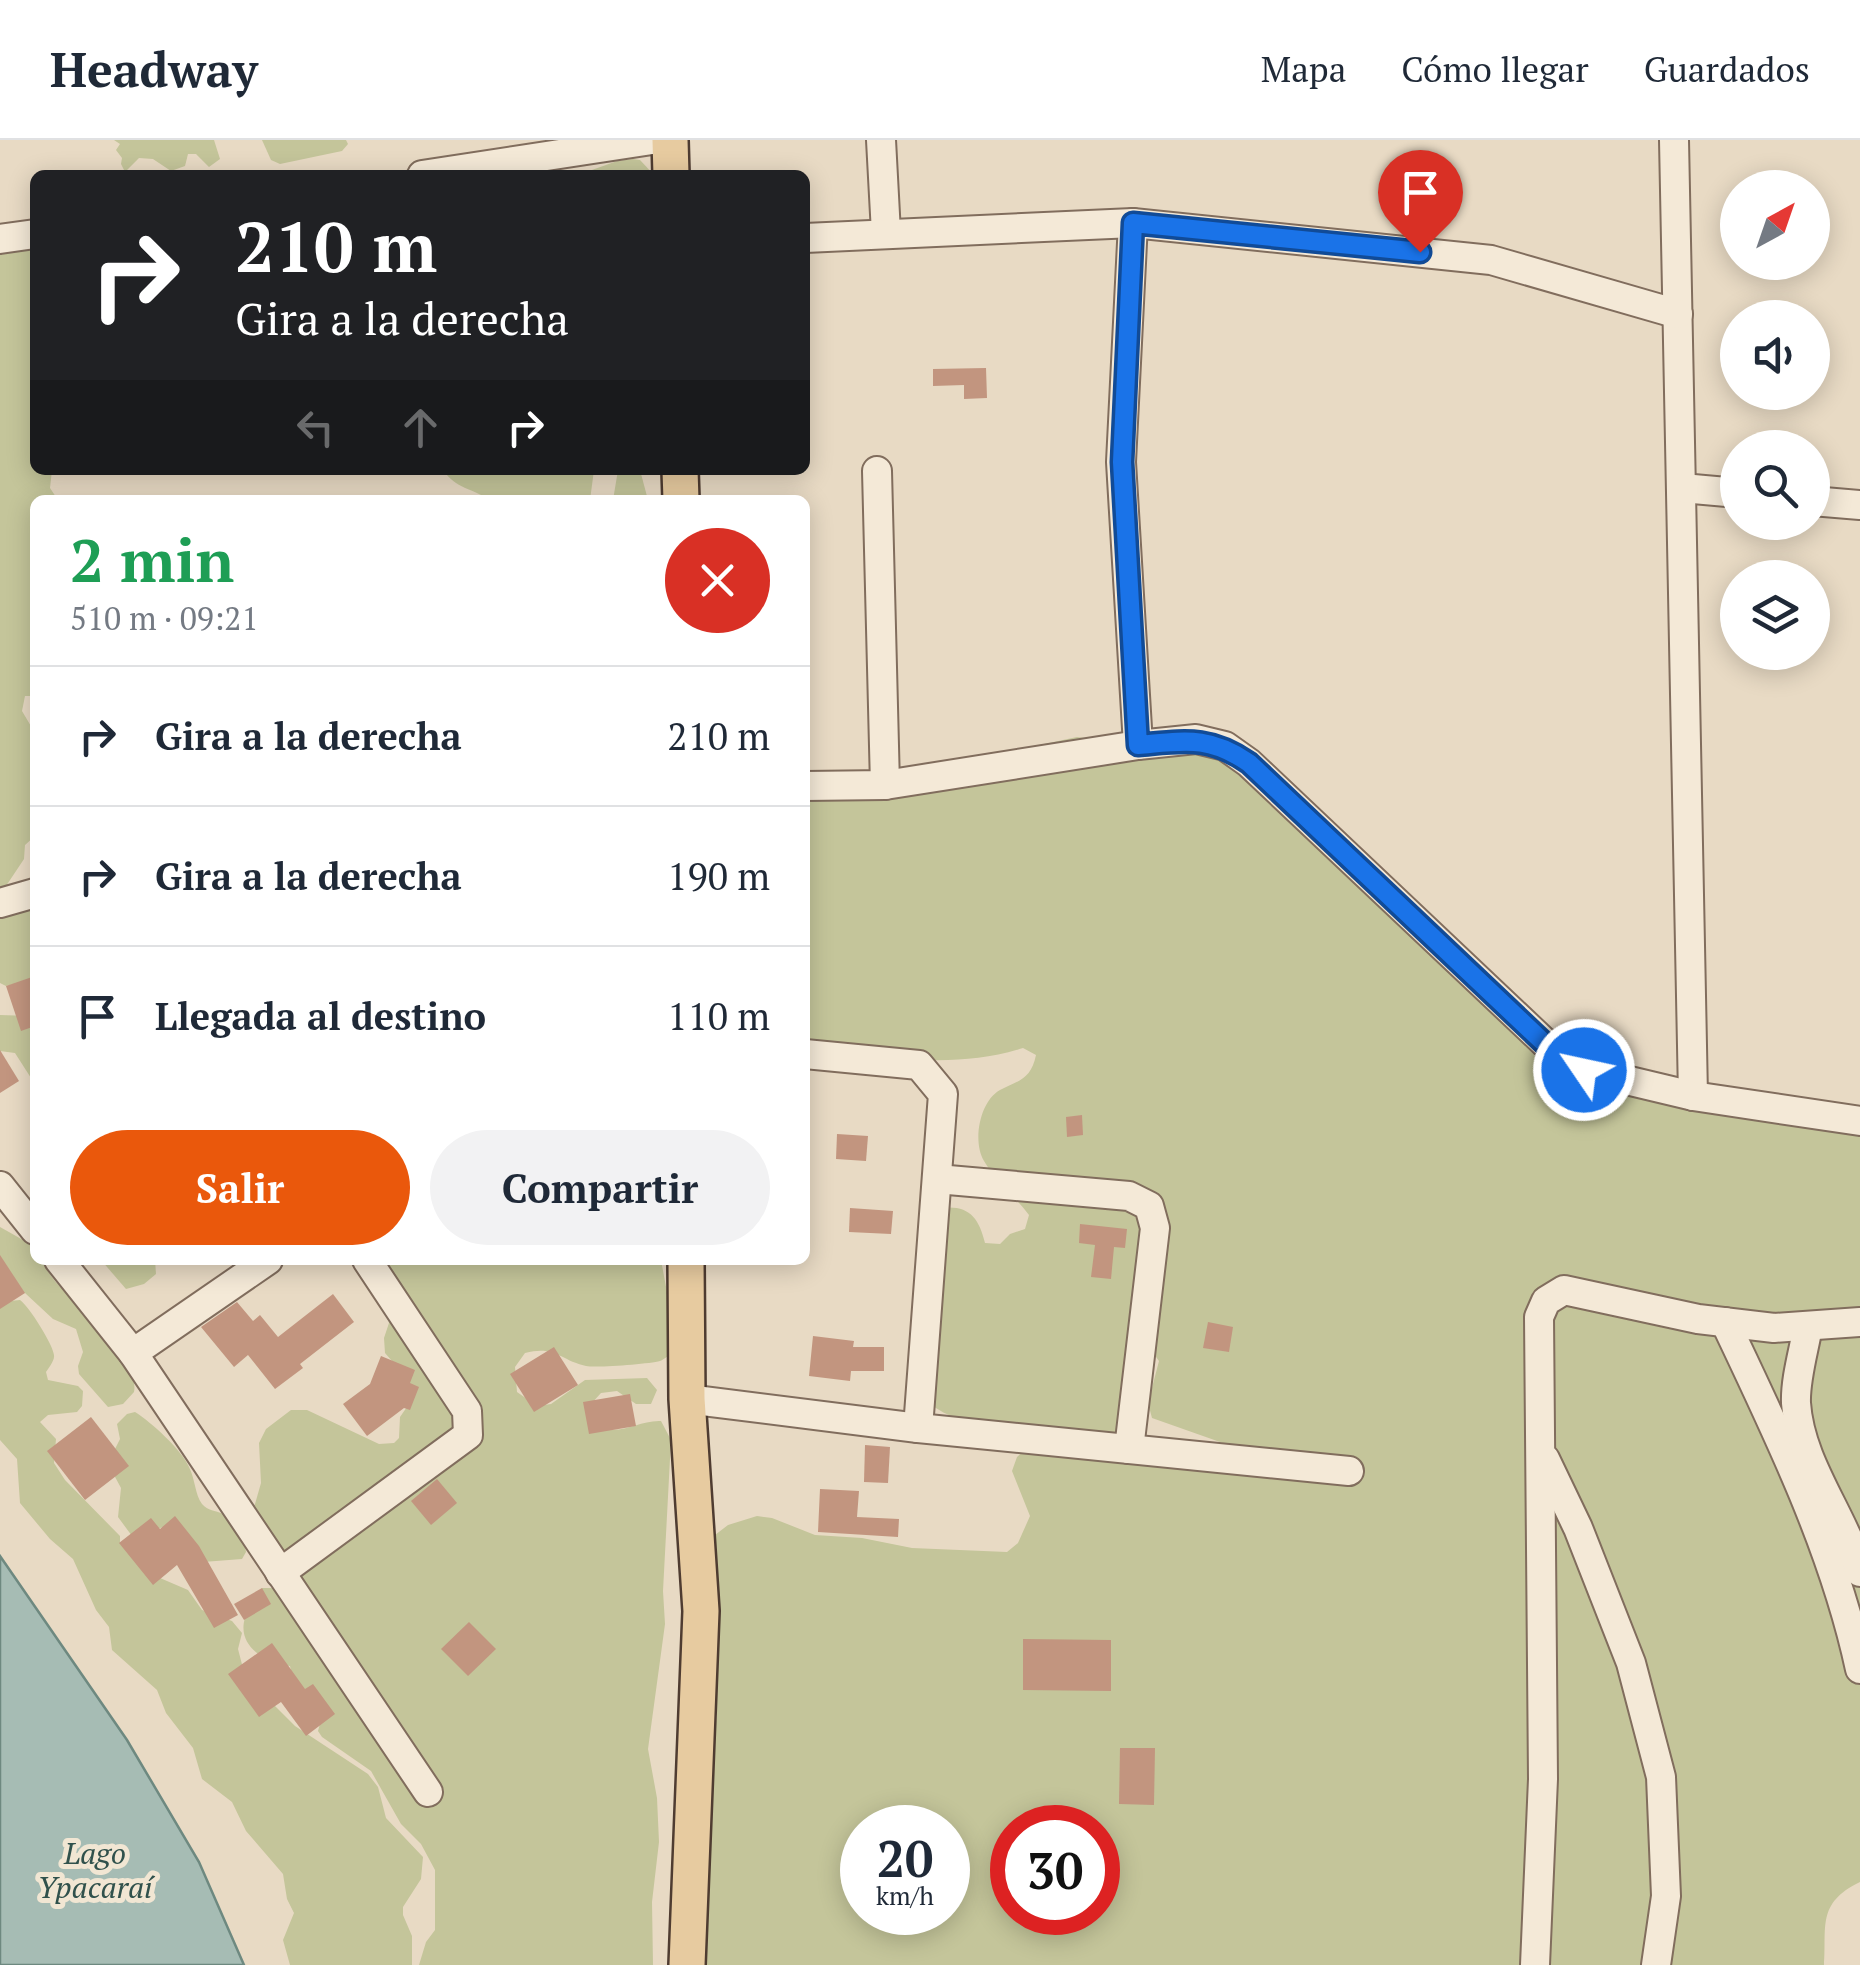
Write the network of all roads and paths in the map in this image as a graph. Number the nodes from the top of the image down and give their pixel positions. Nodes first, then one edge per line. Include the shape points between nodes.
1 (652, 140) edge
2 (670, 140) edge
3 (881, 140) edge
4 (1674, 140) edge
5 (455, 170) edge
6 (671, 170) edge
7 (1133, 223) junction
8 (886, 233) junction
9 (30, 235) edge
10 (810, 238) edge
11 (0, 239) edge
12 (1678, 314) junction
13 (877, 471) dead end
14 (1682, 488) junction
15 (1720, 492) edge
16 (1830, 502) edge
17 (1860, 505) edge
18 (1138, 745) junction
19 (885, 785) junction
20 (810, 786) edge
21 (30, 895) edge
22 (0, 903) edge
23 (810, 1055) edge
24 (1692, 1096) junction
25 (1860, 1121) edge
26 (937, 1178) junction
27 (0, 1186) edge
28 (30, 1224) edge
29 (62, 1265) edge
30 (261, 1265) edge
31 (370, 1265) edge
32 (686, 1265) edge
33 (1725, 1322) junction
34 (1860, 1322) edge
35 (1808, 1326) junction
36 (133, 1354) junction
37 (686, 1399) junction
38 (918, 1428) junction
39 (1129, 1449) junction
40 (1541, 1451) junction
41 (1349, 1471) dead end
42 (691, 1492) junction
43 (1860, 1572) edge
44 (280, 1573) junction
45 (1860, 1669) edge
46 (428, 1792) dead end
47 (665, 1965) edge
48 (687, 1965) edge
49 (1536, 1965) edge
50 (1656, 1965) edge

1 - 5 street
2 - 6 main road
3 - 8 street
4 - 12 street
7 - 8 street
7 - 12 street via 1491,260
7 - 18 street via 1122,462
8 - 10 street
9 - 11 street
12 - 14 street
13 - 19 street
14 - 15 street
14 - 24 street
16 - 17 street
18 - 19 street
18 - 24 street via 1196,740 1225,746 1562,1060
19 - 20 street
21 - 22 street
23 - 26 street via 919,1066 943,1094
24 - 25 street
26 - 38 street
26 - 39 street via 1129,1196 1148,1206 1155,1228
27 - 28 street
29 - 36 street
30 - 36 street
31 - 44 street via 467,1411 468,1435
32 - 37 main road
33 - 35 street
33 - 40 street via 1564,1290 1546,1301 1540,1317
33 - 45 street via 1846,1606
34 - 35 street
35 - 43 street via 1796,1401 1804,1443
36 - 44 street
37 - 38 street
37 - 42 main road
38 - 39 street
39 - 41 street
40 - 49 street via 1543,1778
40 - 50 street via 1631,1663 1662,1777 1666,1896
42 - 47 main road
42 - 48 main road via 702,1610
44 - 46 street

